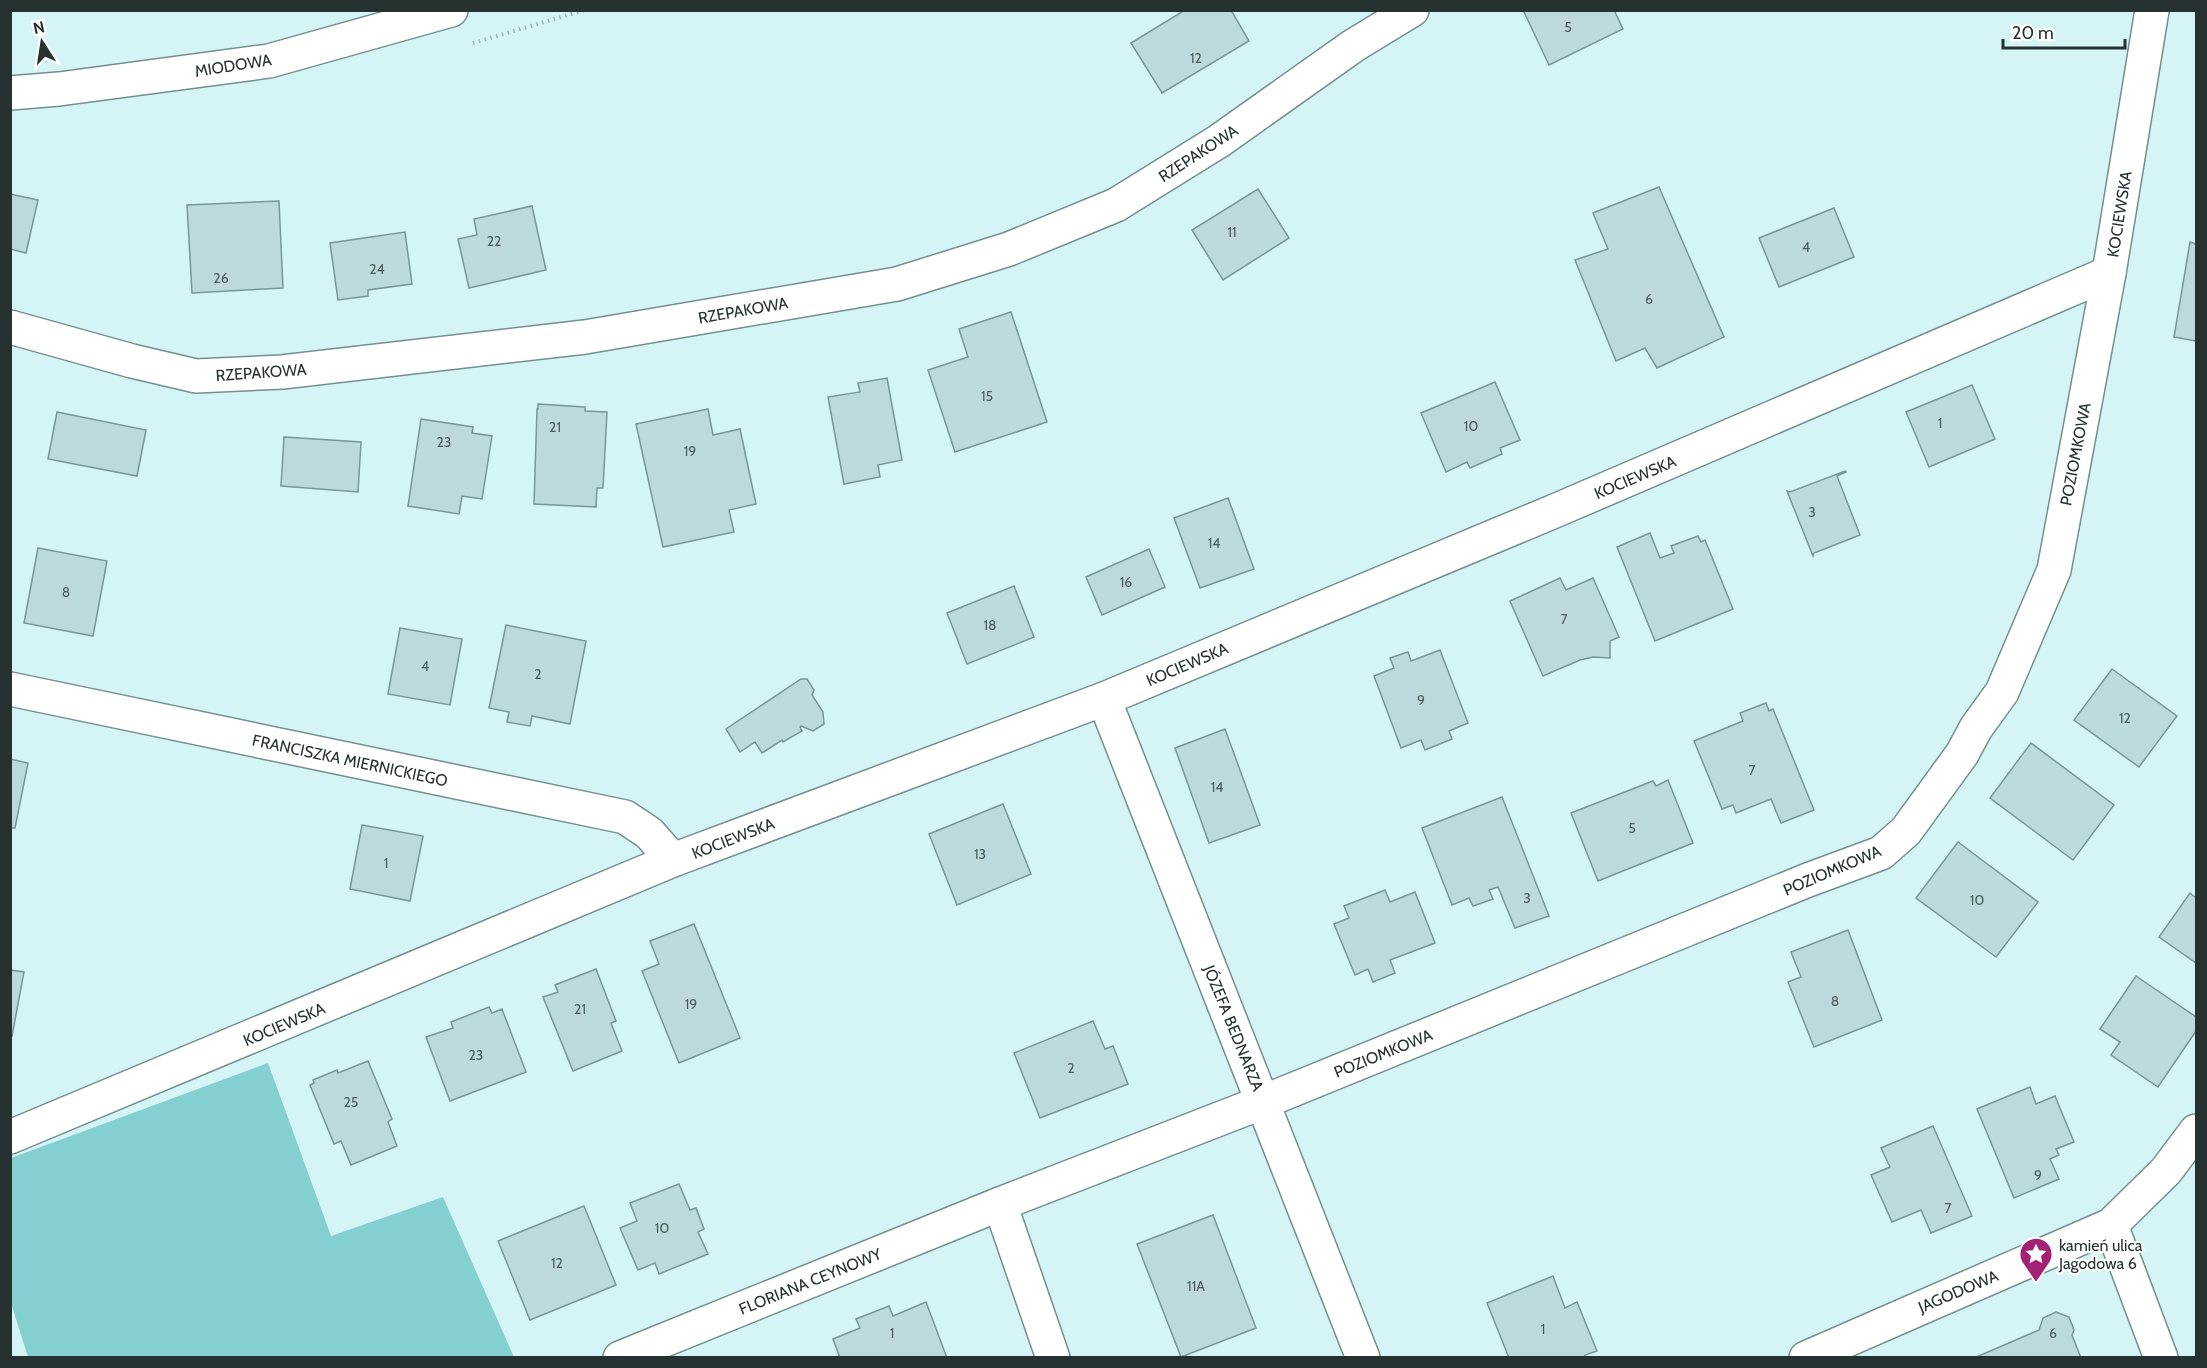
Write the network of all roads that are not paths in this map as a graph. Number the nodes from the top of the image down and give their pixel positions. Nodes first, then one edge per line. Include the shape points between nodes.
1 (451, 10) edge
2 (1412, 10) edge
3 (2152, 10) edge
4 (10, 93) edge
5 (2109, 273) junction
6 (10, 327) edge
7 (10, 689) edge
8 (1104, 699) junction
9 (673, 860) junction
10 (1263, 1102) junction
11 (2196, 1131) edge
12 (10, 1137) edge
13 (1000, 1204) junction
14 (2111, 1225) junction
15 (620, 1358) edge
16 (1053, 1358) edge
17 (1363, 1358) edge
18 (1806, 1358) edge
19 (2161, 1358) edge

1 - 4 street, MIODOWA via 269,61
2 - 6 street, RZEPAKOWA via 1353,46 1219,141 1116,205 1009,249 897,284 585,337 271,373 196,376
3 - 5 street, KOCIEWSKA
5 - 8 street, KOCIEWSKA
5 - 10 street, POZIOMKOWA via 2054,570 2002,692 1906,831 1881,853
7 - 9 street, FRANCISZKA MIERNICKIEGO via 625,817 650,833
8 - 9 street, KOCIEWSKA
8 - 10 street, JÓZEFA BEDNARZA
9 - 12 street, KOCIEWSKA
10 - 13 street, FLORIANA CEYNOWY
10 - 17 street, JÓZEFA BEDNARZA
11 - 14 street via 2166,1172
13 - 15 street, FLORIANA CEYNOWY
13 - 16 street
14 - 18 street, JAGODOWA
14 - 19 street

